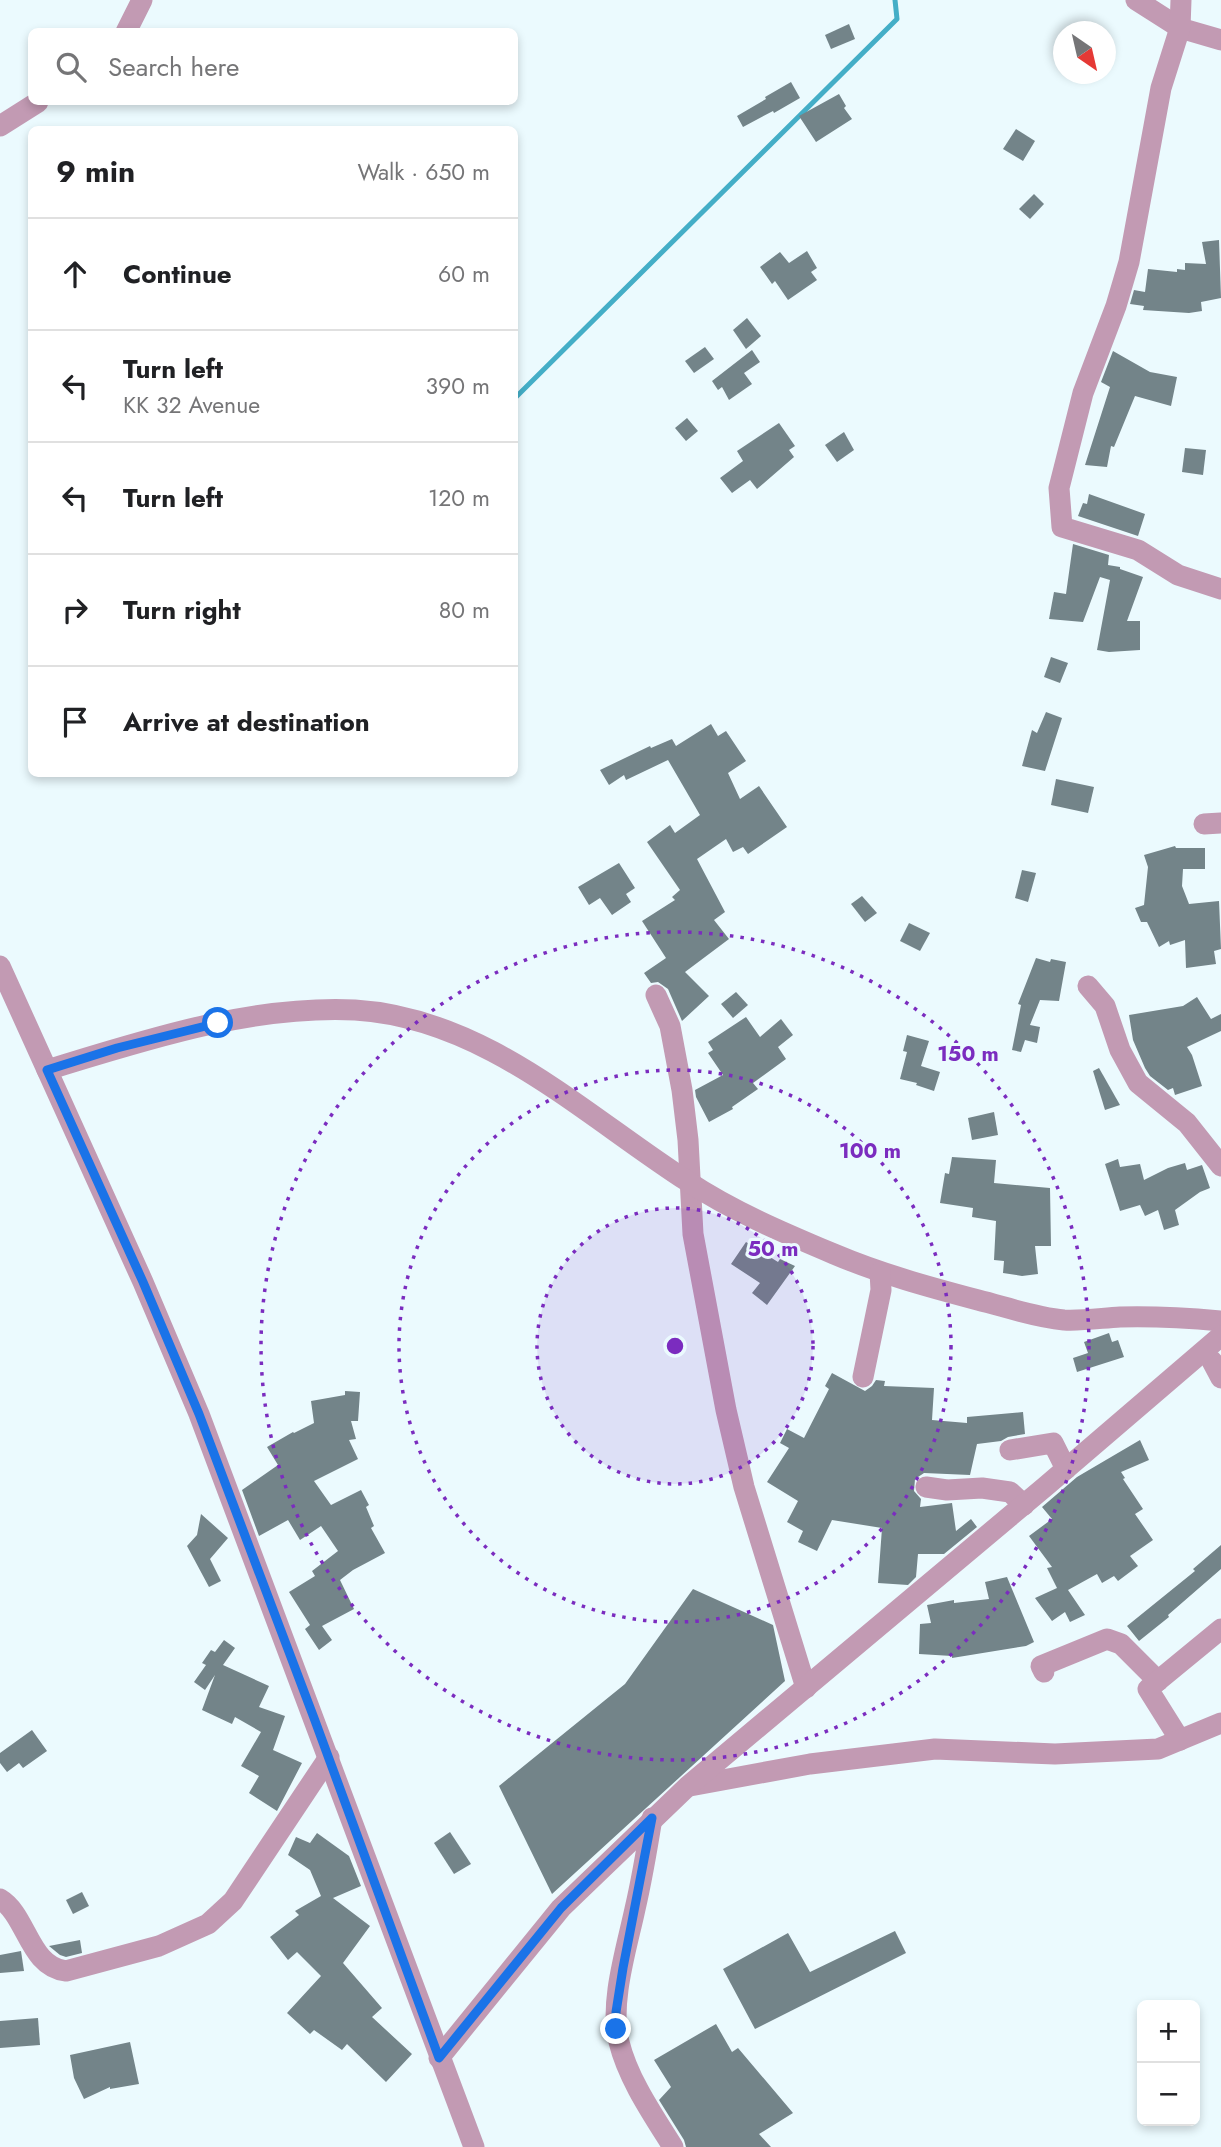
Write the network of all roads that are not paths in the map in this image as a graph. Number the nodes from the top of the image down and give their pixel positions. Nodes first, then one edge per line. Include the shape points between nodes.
1 (142, 0) edge
2 (1136, 0) edge
3 (1181, 0) edge
4 (128, 28) edge
5 (1180, 28) junction
6 (1221, 40) edge
7 (33, 105) edge
8 (0, 126) edge
9 (1221, 589) edge
10 (0, 966) edge
11 (1088, 986) dead end
12 (656, 995) dead end
13 (47, 1070) junction
14 (1221, 1166) edge
15 (690, 1183) junction
16 (880, 1272) junction
17 (1221, 1321) edge
18 (1221, 1336) edge
19 (863, 1377) dead end
20 (1010, 1450) dead end
21 (1066, 1469) junction
22 (926, 1487) dead end
23 (1024, 1505) junction
24 (1221, 1629) edge
25 (1044, 1672) dead end
26 (1158, 1681) junction
27 (806, 1688) junction
28 (1221, 1723) edge
29 (1180, 1740) junction
30 (329, 1757) junction
31 (688, 1786) junction
32 (652, 1818) junction
33 (0, 1899) edge
34 (439, 2058) junction
35 (474, 2147) edge
36 (673, 2147) edge

1 - 4 street
2 - 5 street
3 - 5 street
5 - 6 street
5 - 9 street via 1161,89 1129,262 1083,393 1058,500 1062,527 1139,550 1178,575
7 - 8 street
10 - 13 street
11 - 14 street via 1105,1006 1138,1083 1187,1123
12 - 15 street via 670,1026 682,1090
13 - 15 street via 164,1036 265,1016 357,1010 407,1018 463,1038 526,1069
13 - 30 street via 167,1337
15 - 16 street via 754,1217
15 - 27 street via 693,1234 738,1461
16 - 17 street via 1038,1316
16 - 19 street via 881,1290
18 - 21 street
20 - 21 street via 1053,1443
21 - 23 street
22 - 23 street via 1010,1492
23 - 27 street
24 - 26 street
25 - 26 street via 1041,1666 1107,1639 1121,1644
26 - 29 street via 1148,1689
27 - 31 street
28 - 29 street
29 - 31 street via 1158,1749 1055,1754 935,1749 810,1764
30 - 33 street via 233,1901 208,1924 159,1946 58,1970 30,1942 8,1903
30 - 34 street
31 - 32 street
32 - 34 street via 561,1908
32 - 36 street via 616,2029 636,2085
34 - 35 street

